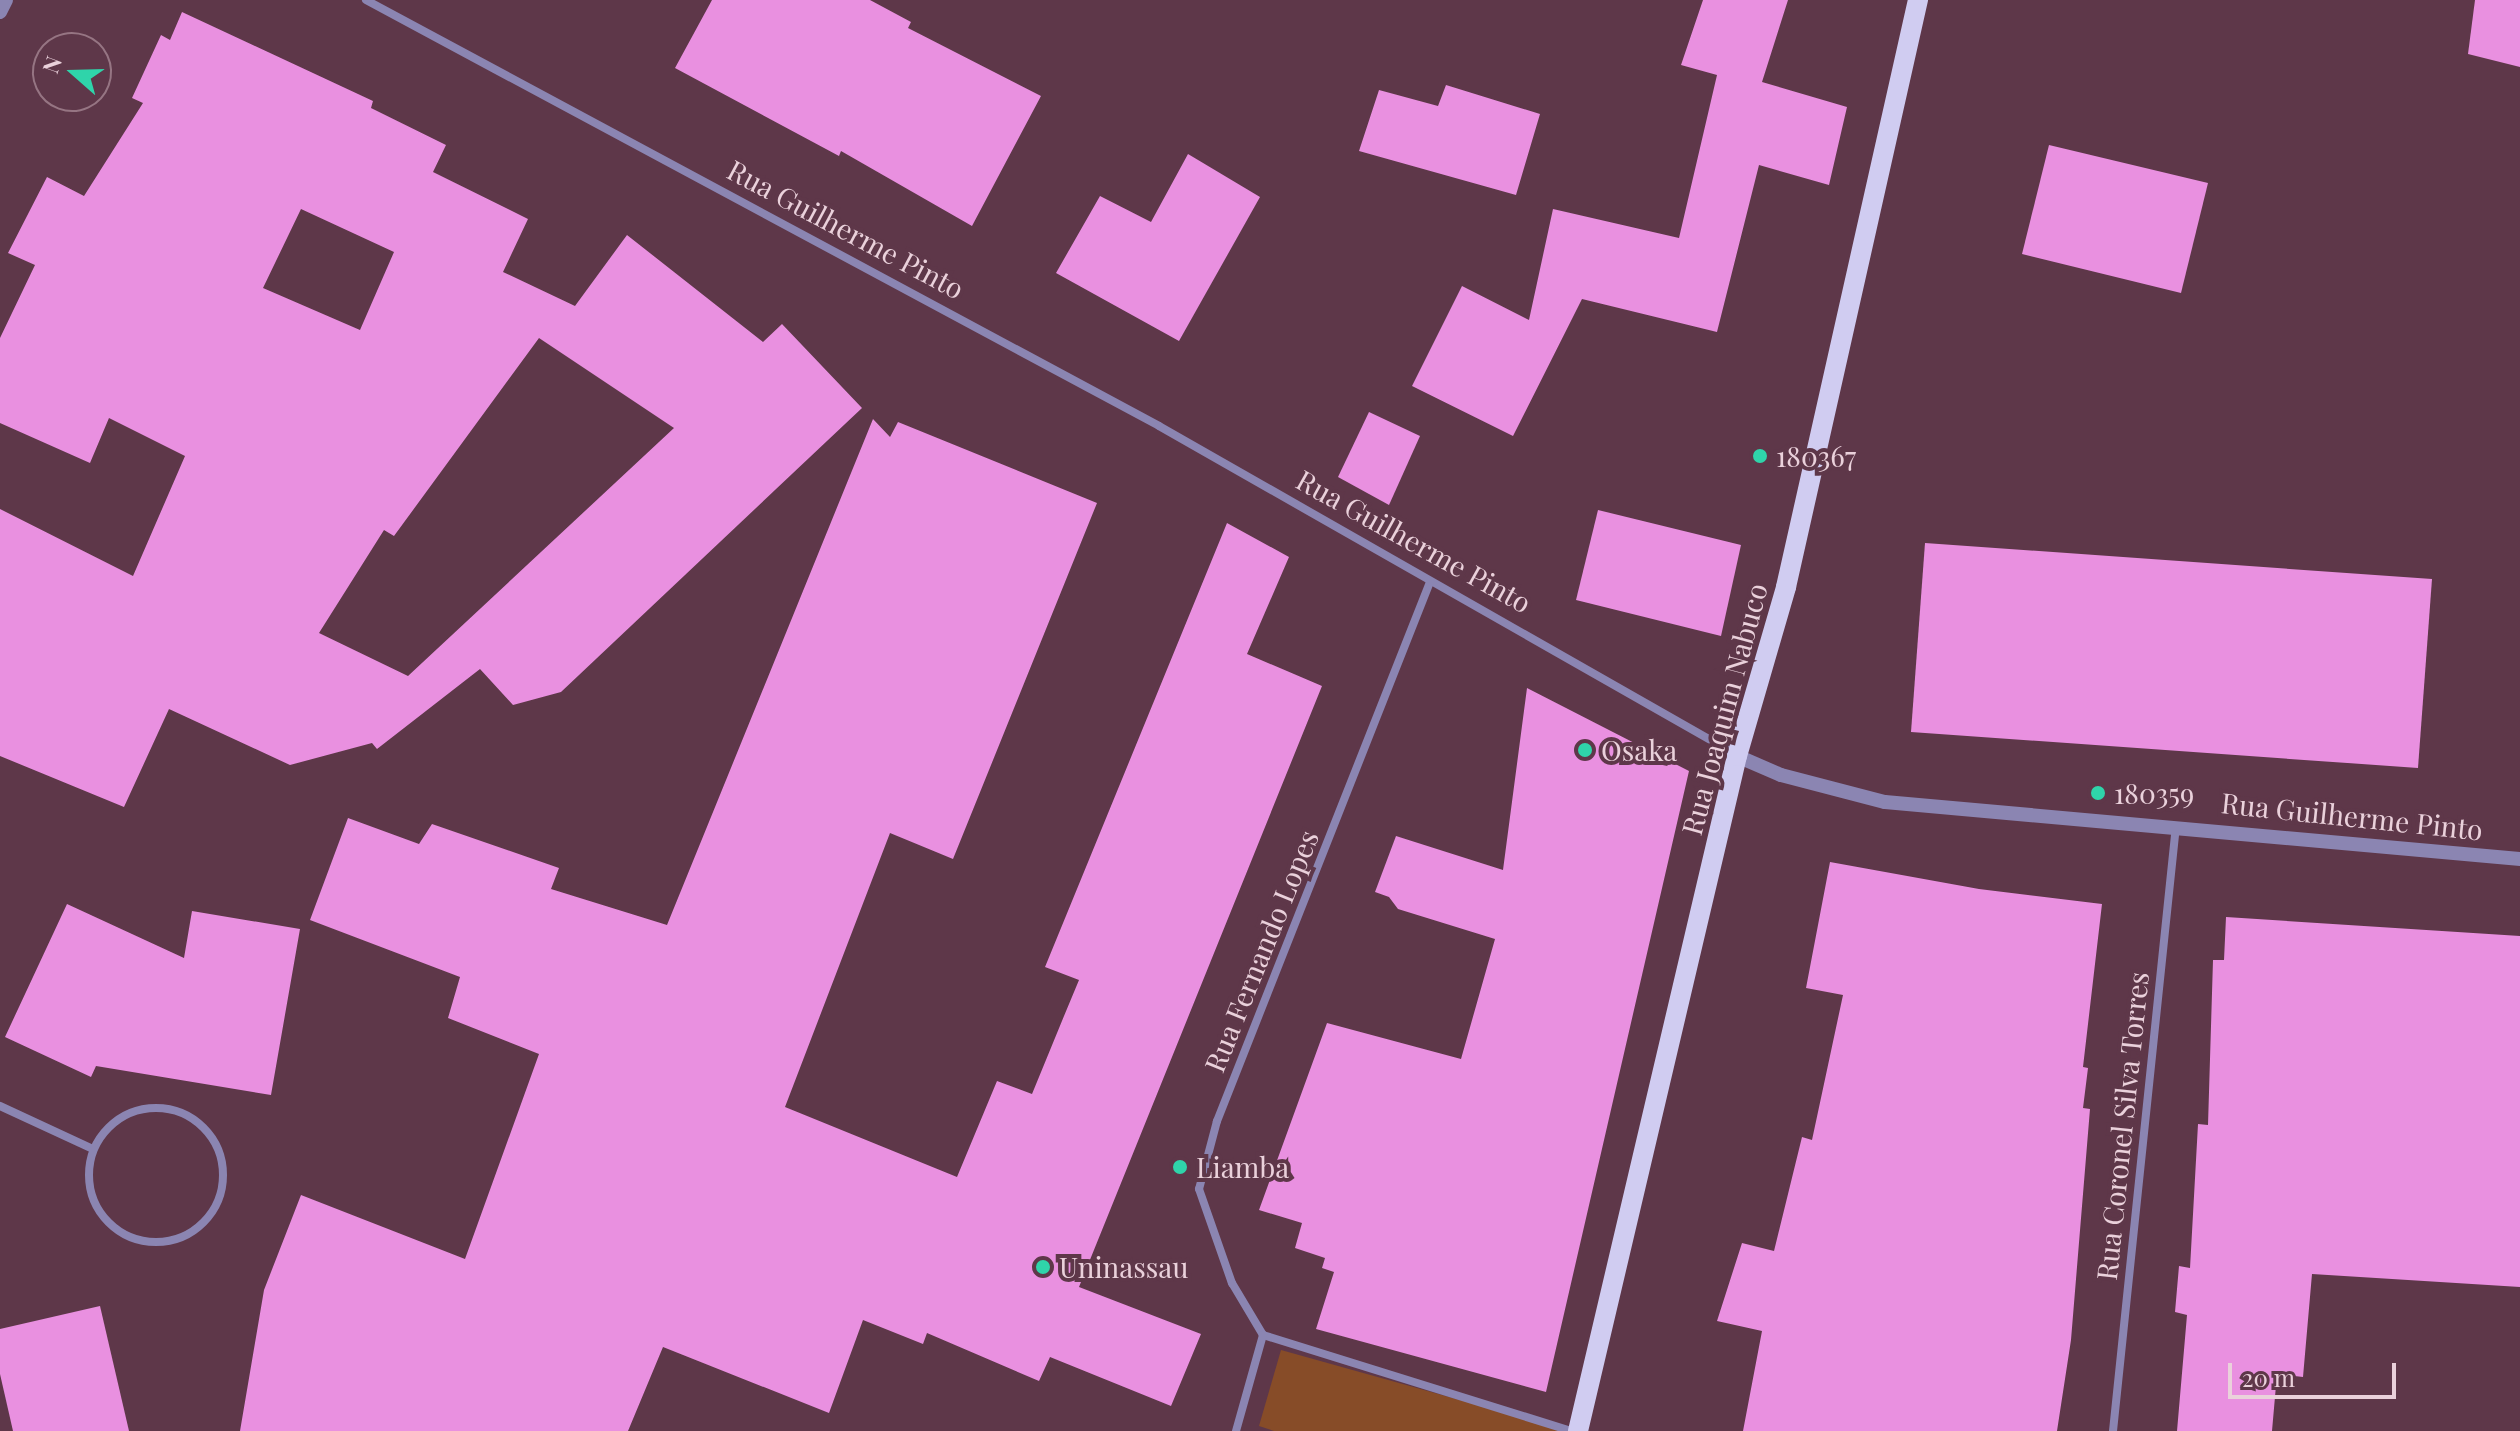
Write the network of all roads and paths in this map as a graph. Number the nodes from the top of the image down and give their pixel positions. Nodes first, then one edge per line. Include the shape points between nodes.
1 (6, 0) edge
2 (366, 0) edge
3 (1918, 0) edge
4 (0, 12) edge
5 (1430, 582) junction
6 (1737, 756) junction
7 (2176, 825) junction
8 (2520, 859) edge
9 (0, 1106) edge
10 (93, 1149) junction
11 (1263, 1335) junction
12 (1236, 1431) edge
13 (1571, 1431) edge
14 (1578, 1431) edge
15 (2113, 1431) edge

1 - 4 street
2 - 5 street, Rua Guilherme Pinto via 1159,426
3 - 6 main road, Rua Joaquim Nabuco via 1786,587
5 - 6 street, Rua Guilherme Pinto
5 - 11 street, Rua Fernando Lopes via 1203,1160 1199,1189 1208,1222 1232,1283
6 - 7 street, Rua Guilherme Pinto via 1781,775 1885,802
6 - 14 main road, Rua Joaquim Nabuco
7 - 8 street, Rua Guilherme Pinto
7 - 15 street, Rua Coronel Silva Torres
9 - 10 street
10 - 10 street via 92,1197 110,1224 130,1237 156,1243 179,1238 211,1215 221,1194 222,1158 213,1137 198,1121 168,1107 125,1114
11 - 12 street
11 - 13 street

